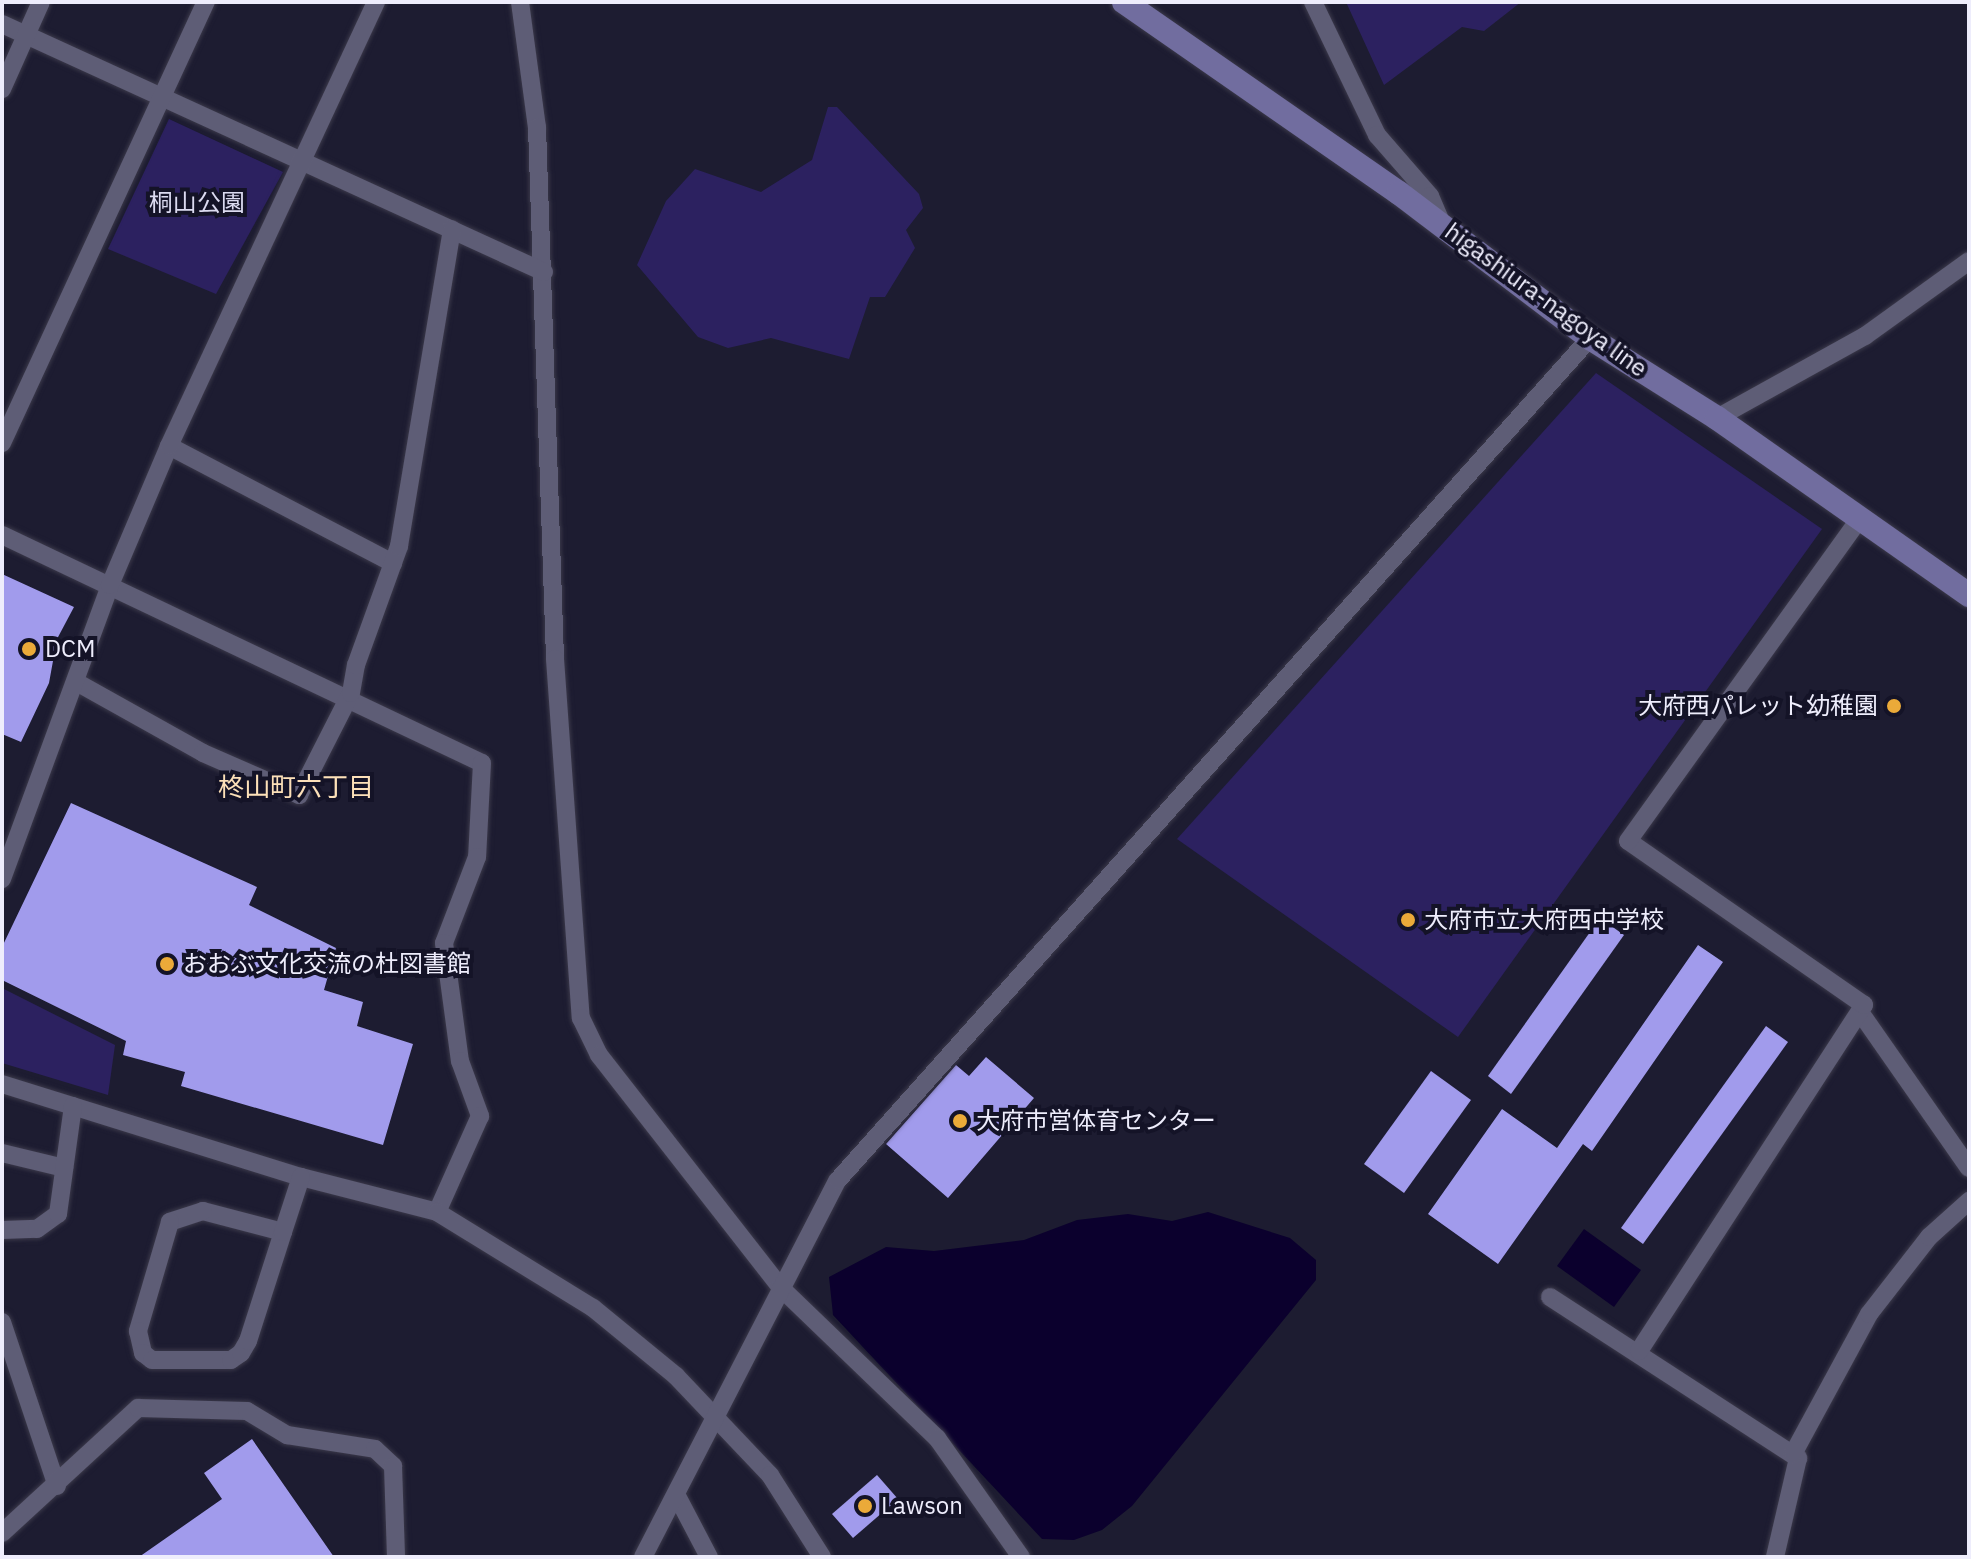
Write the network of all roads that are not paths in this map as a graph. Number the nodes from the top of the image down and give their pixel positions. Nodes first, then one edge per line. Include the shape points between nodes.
1 (41, 2) edge
2 (206, 2) edge
3 (376, 2) edge
4 (520, 2) edge
5 (1124, 2) edge
6 (1313, 2) edge
7 (2, 24) edge
8 (26, 36) junction
9 (2, 89) edge
10 (159, 98) junction
11 (305, 161) junction
12 (1442, 224) junction
13 (452, 229) junction
14 (1969, 261) edge
15 (544, 272) junction
16 (1590, 338) junction
17 (1717, 418) junction
18 (2, 443) edge
19 (169, 446) junction
20 (1859, 520) junction
21 (2, 535) edge
22 (393, 563) junction
23 (110, 585) junction
24 (1969, 595) edge
25 (78, 683) junction
26 (349, 697) junction
27 (2, 879) edge
28 (1860, 1012) junction
29 (2, 1084) edge
30 (73, 1106) junction
31 (2, 1153) edge
32 (64, 1168) junction
33 (1969, 1168) edge
34 (301, 1177) junction
35 (1969, 1201) edge
36 (437, 1212) junction
37 (2, 1230) edge
38 (283, 1232) junction
39 (780, 1287) junction
40 (1550, 1297) dead end
41 (2, 1322) edge
42 (1639, 1351) junction
43 (715, 1415) junction
44 (1793, 1454) junction
45 (57, 1486) junction
46 (678, 1498) junction
47 (2, 1533) edge
48 (396, 1557) edge
49 (643, 1557) edge
50 (709, 1557) edge
51 (822, 1557) edge
52 (1021, 1557) edge
53 (1775, 1557) edge

1 - 8 street
2 - 10 street
3 - 11 street
4 - 15 street via 537,127
5 - 12 main road, higashiura-nagoya line
6 - 12 street via 1377,135 1430,196
7 - 8 street
8 - 9 street
8 - 10 street
10 - 11 street
10 - 18 street
11 - 13 street
11 - 19 street
12 - 16 main road, higashiura-nagoya line
13 - 15 street
13 - 22 street
14 - 17 street via 1865,336
15 - 39 street via 555,659 581,1018 599,1055
16 - 17 main road, higashiura-nagoya line
16 - 39 street via 838,1180
17 - 20 main road, higashiura-nagoya line
19 - 22 street
19 - 23 street
20 - 24 main road, higashiura-nagoya line
20 - 28 street via 1628,841 1864,1005
21 - 23 street
22 - 26 street
23 - 25 street
23 - 26 street
25 - 26 street via 203,753 299,795
25 - 27 street
26 - 36 street via 482,763 477,857 444,943 460,1061 480,1116
28 - 33 street
28 - 42 street
29 - 30 street
30 - 32 street
30 - 34 street
31 - 32 street
32 - 37 street via 58,1214 50,1223
34 - 36 street
34 - 38 street
35 - 44 street via 1929,1237 1869,1314
36 - 43 street via 593,1308
38 - 38 street via 241,1353 231,1360 152,1360 143,1353 138,1331 170,1222 203,1211
39 - 43 street
39 - 52 street via 937,1438
40 - 42 street
41 - 45 street
42 - 44 street
43 - 46 street
43 - 51 street via 770,1475
44 - 53 street via 1798,1458
45 - 47 street
45 - 48 street via 138,1408 247,1411 287,1435 375,1449 393,1466
46 - 49 street
46 - 50 street

